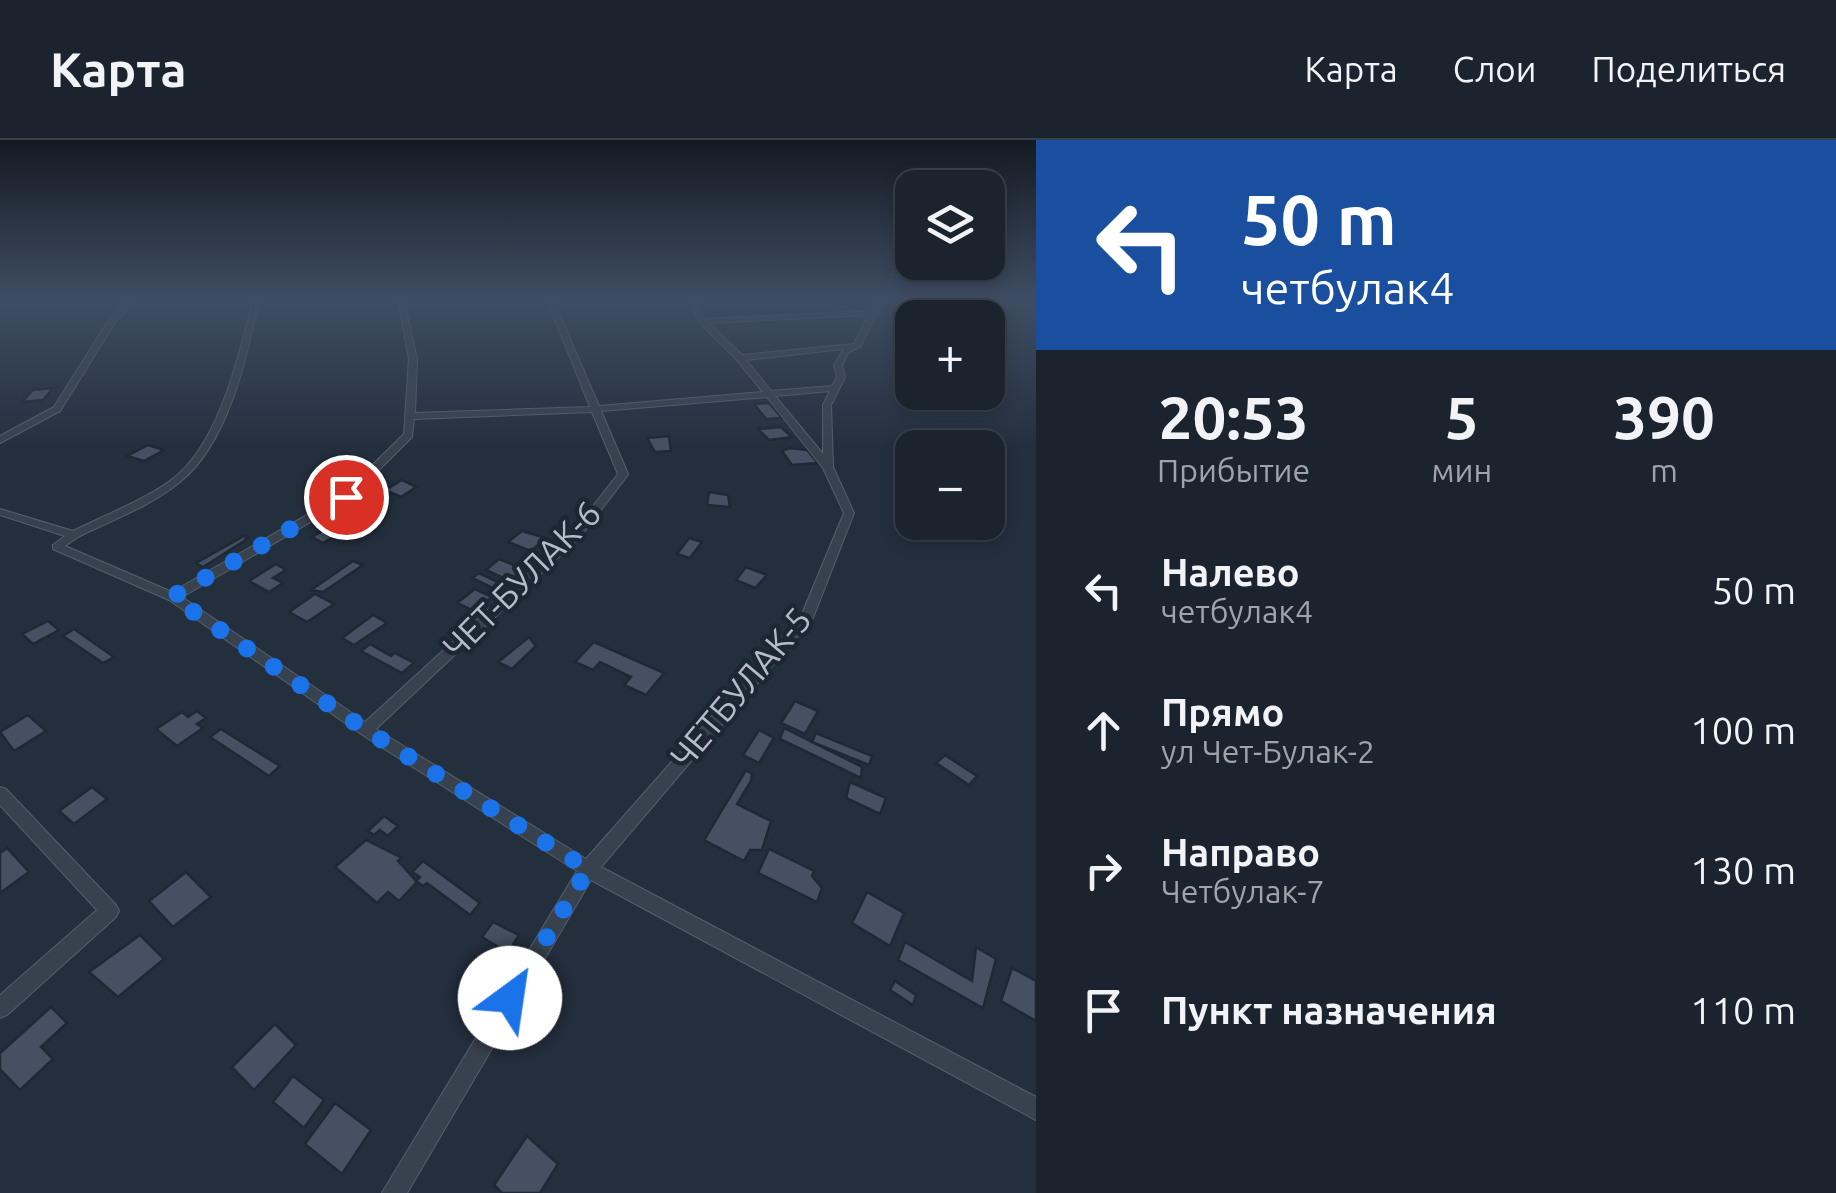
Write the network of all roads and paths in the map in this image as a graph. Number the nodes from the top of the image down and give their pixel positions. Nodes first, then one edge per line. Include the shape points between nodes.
1 (95, 349) edge
2 (245, 349) edge
3 (411, 349) edge
4 (571, 349) edge
5 (731, 349) edge
6 (826, 349) edge
7 (851, 349) edge
8 (740, 358) junction
9 (834, 388) junction
10 (764, 394) junction
11 (598, 410) junction
12 (410, 416) junction
13 (0, 440) edge
14 (828, 466) junction
15 (0, 512) edge
16 (74, 534) junction
17 (172, 597) junction
18 (366, 730) junction
19 (0, 794) edge
20 (588, 869) junction
21 (0, 1008) edge
22 (1036, 1109) edge
23 (394, 1193) edge

1 - 13 street via 57,409
2 - 16 street via 218,420 182,476
3 - 12 street
4 - 11 street, ЧЕТ-БУЛАК-6
5 - 8 street, ЧЕТБУЛАК-5
6 - 8 street
7 - 9 street via 838,365 841,377
8 - 10 street, ЧЕТБУЛАК-5
9 - 10 street
9 - 14 street via 827,404
10 - 11 street
10 - 14 street, ЧЕТБУЛАК-5
11 - 12 street
11 - 18 street, ЧЕТ-БУЛАК-6 via 623,474 576,534
12 - 17 street via 409,435 346,497
14 - 20 street, ЧЕТБУЛАК-5 via 849,512 808,614
15 - 16 street
16 - 17 street via 58,547
17 - 18 street
18 - 20 street
19 - 21 street via 110,910
20 - 22 street
20 - 23 street, ЧЕТБУЛАК-5

